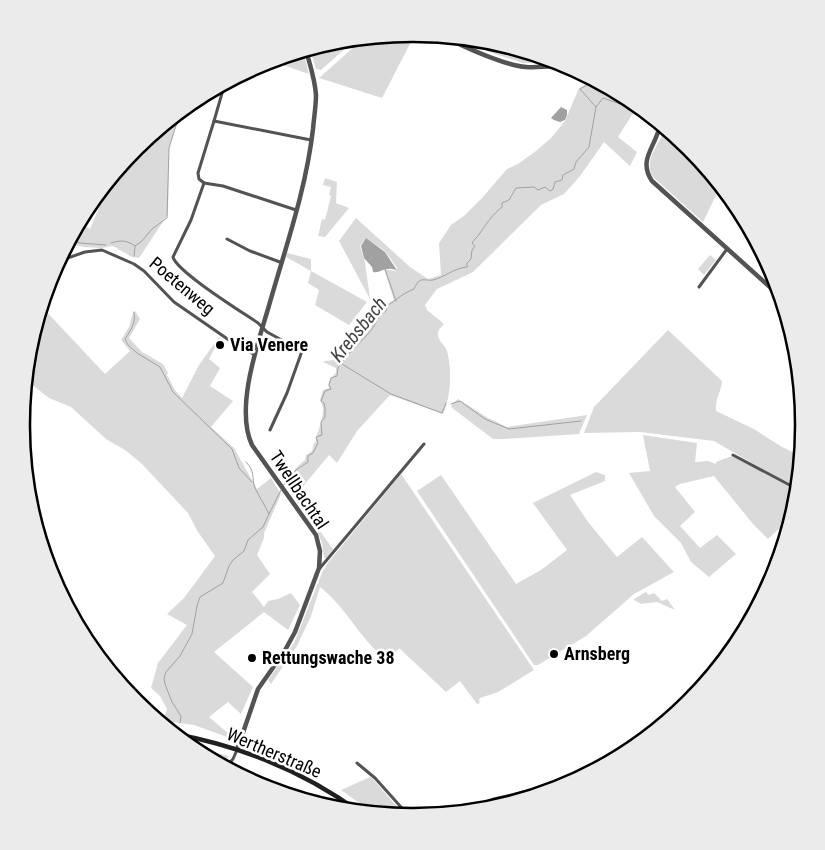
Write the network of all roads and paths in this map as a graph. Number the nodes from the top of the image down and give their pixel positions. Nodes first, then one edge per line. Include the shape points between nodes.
1 (464, 46) edge
2 (308, 58) edge
3 (544, 66) edge
4 (223, 93) edge
5 (214, 121) junction
6 (657, 131) edge
7 (312, 140) junction
8 (204, 183) junction
9 (296, 210) junction
10 (227, 239) dead end
11 (727, 249) junction
12 (68, 258) edge
13 (280, 262) junction
14 (766, 284) joint
15 (699, 287) dead end
16 (769, 287) edge
17 (262, 327) junction
18 (255, 354) junction
19 (270, 430) dead end
20 (424, 444) dead end
21 (733, 455) dead end
22 (790, 486) edge
23 (319, 568) junction
24 (193, 738) edge
25 (238, 750) junction
26 (231, 761) edge
27 (357, 763) dead end
28 (342, 801) edge
29 (401, 808) edge

1 - 3 street via 516,65
2 - 7 street, Twellbachtal via 316,94
4 - 5 street
5 - 7 street
5 - 8 street via 198,173
6 - 11 street via 646,159 649,178
7 - 9 street, Twellbachtal
8 - 9 street
8 - 17 street via 174,261
9 - 13 street, Twellbachtal
10 - 13 street
11 - 14 street
11 - 15 street
12 - 18 street, Poetenweg via 102,250 134,264 174,302
13 - 17 street, Twellbachtal
14 - 16 street
17 - 18 street, Twellbachtal
17 - 19 street via 302,351
18 - 23 street, Twellbachtal via 246,404 247,432 252,445 316,535 320,551
20 - 23 street
21 - 22 street
23 - 25 street, Twellbachtal via 292,638 258,689
24 - 25 main road, Wertherstraße
25 - 26 street
25 - 28 main road, Wertherstraße via 300,776
27 - 29 street

